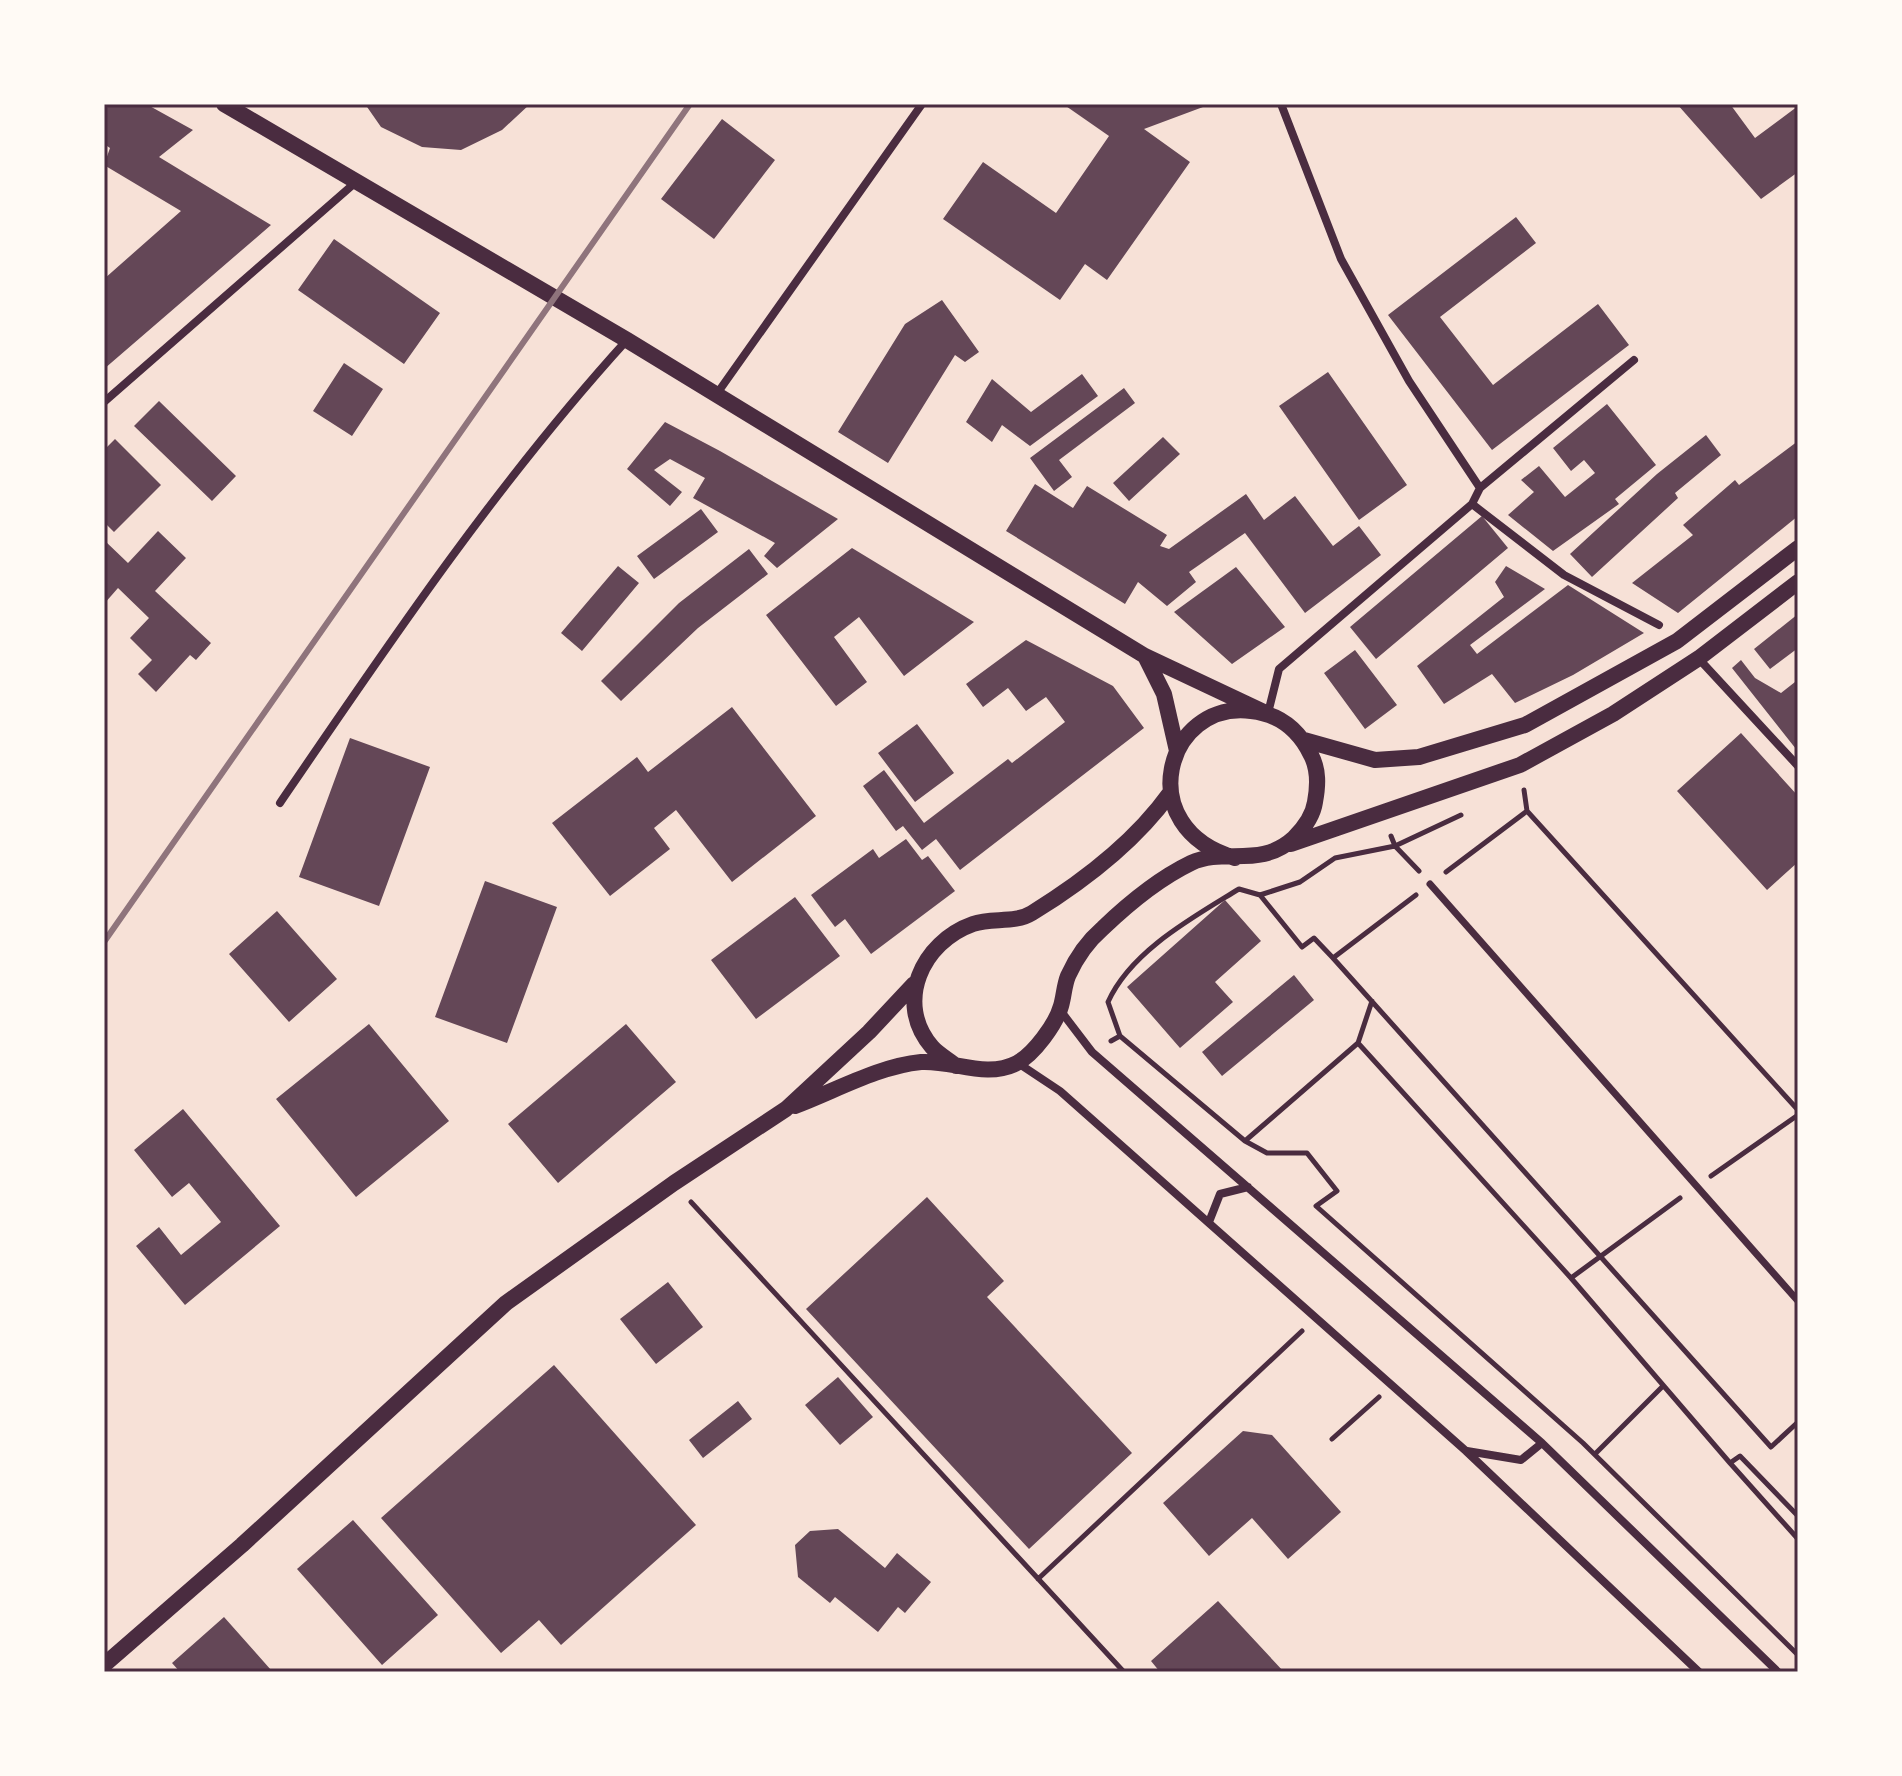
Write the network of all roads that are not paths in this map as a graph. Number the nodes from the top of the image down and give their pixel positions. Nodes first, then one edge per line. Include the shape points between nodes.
1 (224, 104) edge
2 (922, 104) edge
3 (1281, 104) edge
4 (357, 182) junction
5 (627, 340) junction
6 (1634, 360) dead end
7 (715, 396) junction
8 (104, 402) edge
9 (1480, 488) junction
10 (1472, 504) junction
11 (1798, 548) edge
12 (1798, 582) edge
13 (1659, 625) dead end
14 (1145, 656) junction
15 (1699, 658) junction
16 (1268, 714) junction
17 (1304, 740) junction
18 (1177, 751) junction
19 (1798, 766) edge
20 (1170, 793) junction
21 (280, 803) dead end
22 (1285, 846) junction
23 (1235, 858) junction
24 (1430, 884) road end
25 (914, 984) junction
26 (1060, 1010) junction
27 (1017, 1063) junction
28 (957, 1067) junction
29 (786, 1109) junction
30 (1248, 1187) junction
31 (1209, 1222) junction
32 (1798, 1301) edge
33 (1542, 1443) junction
34 (1466, 1451) junction
35 (104, 1665) edge
36 (1699, 1672) edge
37 (1778, 1672) edge

1 - 4 main road
2 - 7 street
3 - 9 street via 1341,259 1409,381
4 - 5 main road
4 - 8 street
5 - 7 main road
5 - 21 street via 567,405 426,588
6 - 9 street
7 - 14 main road
9 - 10 street
10 - 13 street via 1564,575
10 - 16 street via 1279,669
11 - 17 main road via 1677,641 1525,725 1419,757 1375,760
12 - 15 main road
14 - 16 main road
14 - 18 main road via 1164,694
15 - 19 street
15 - 22 main road via 1520,765
16 - 17 main road
16 - 18 main road via 1226,712 1206,720
17 - 22 main road via 1316,773 1314,808 1303,830
18 - 20 main road
20 - 23 main road via 1191,837 1211,851
20 - 25 main road via 1129,842 1030,915 975,923 949,937
22 - 23 main road via 1269,854
23 - 26 main road via 1193,861 1108,922 1087,942 1067,978
24 - 32 street
25 - 28 main road via 916,1017 932,1047
25 - 29 main road
26 - 27 main road via 1040,1041
26 - 30 street via 1092,1052
27 - 28 main road via 985,1070
27 - 31 street via 1060,1091
28 - 29 main road via 923,1062
29 - 35 main road via 506,1303
30 - 31 street via 1220,1194
30 - 33 street
31 - 34 street
33 - 34 street via 1521,1460
33 - 37 street
34 - 36 street

